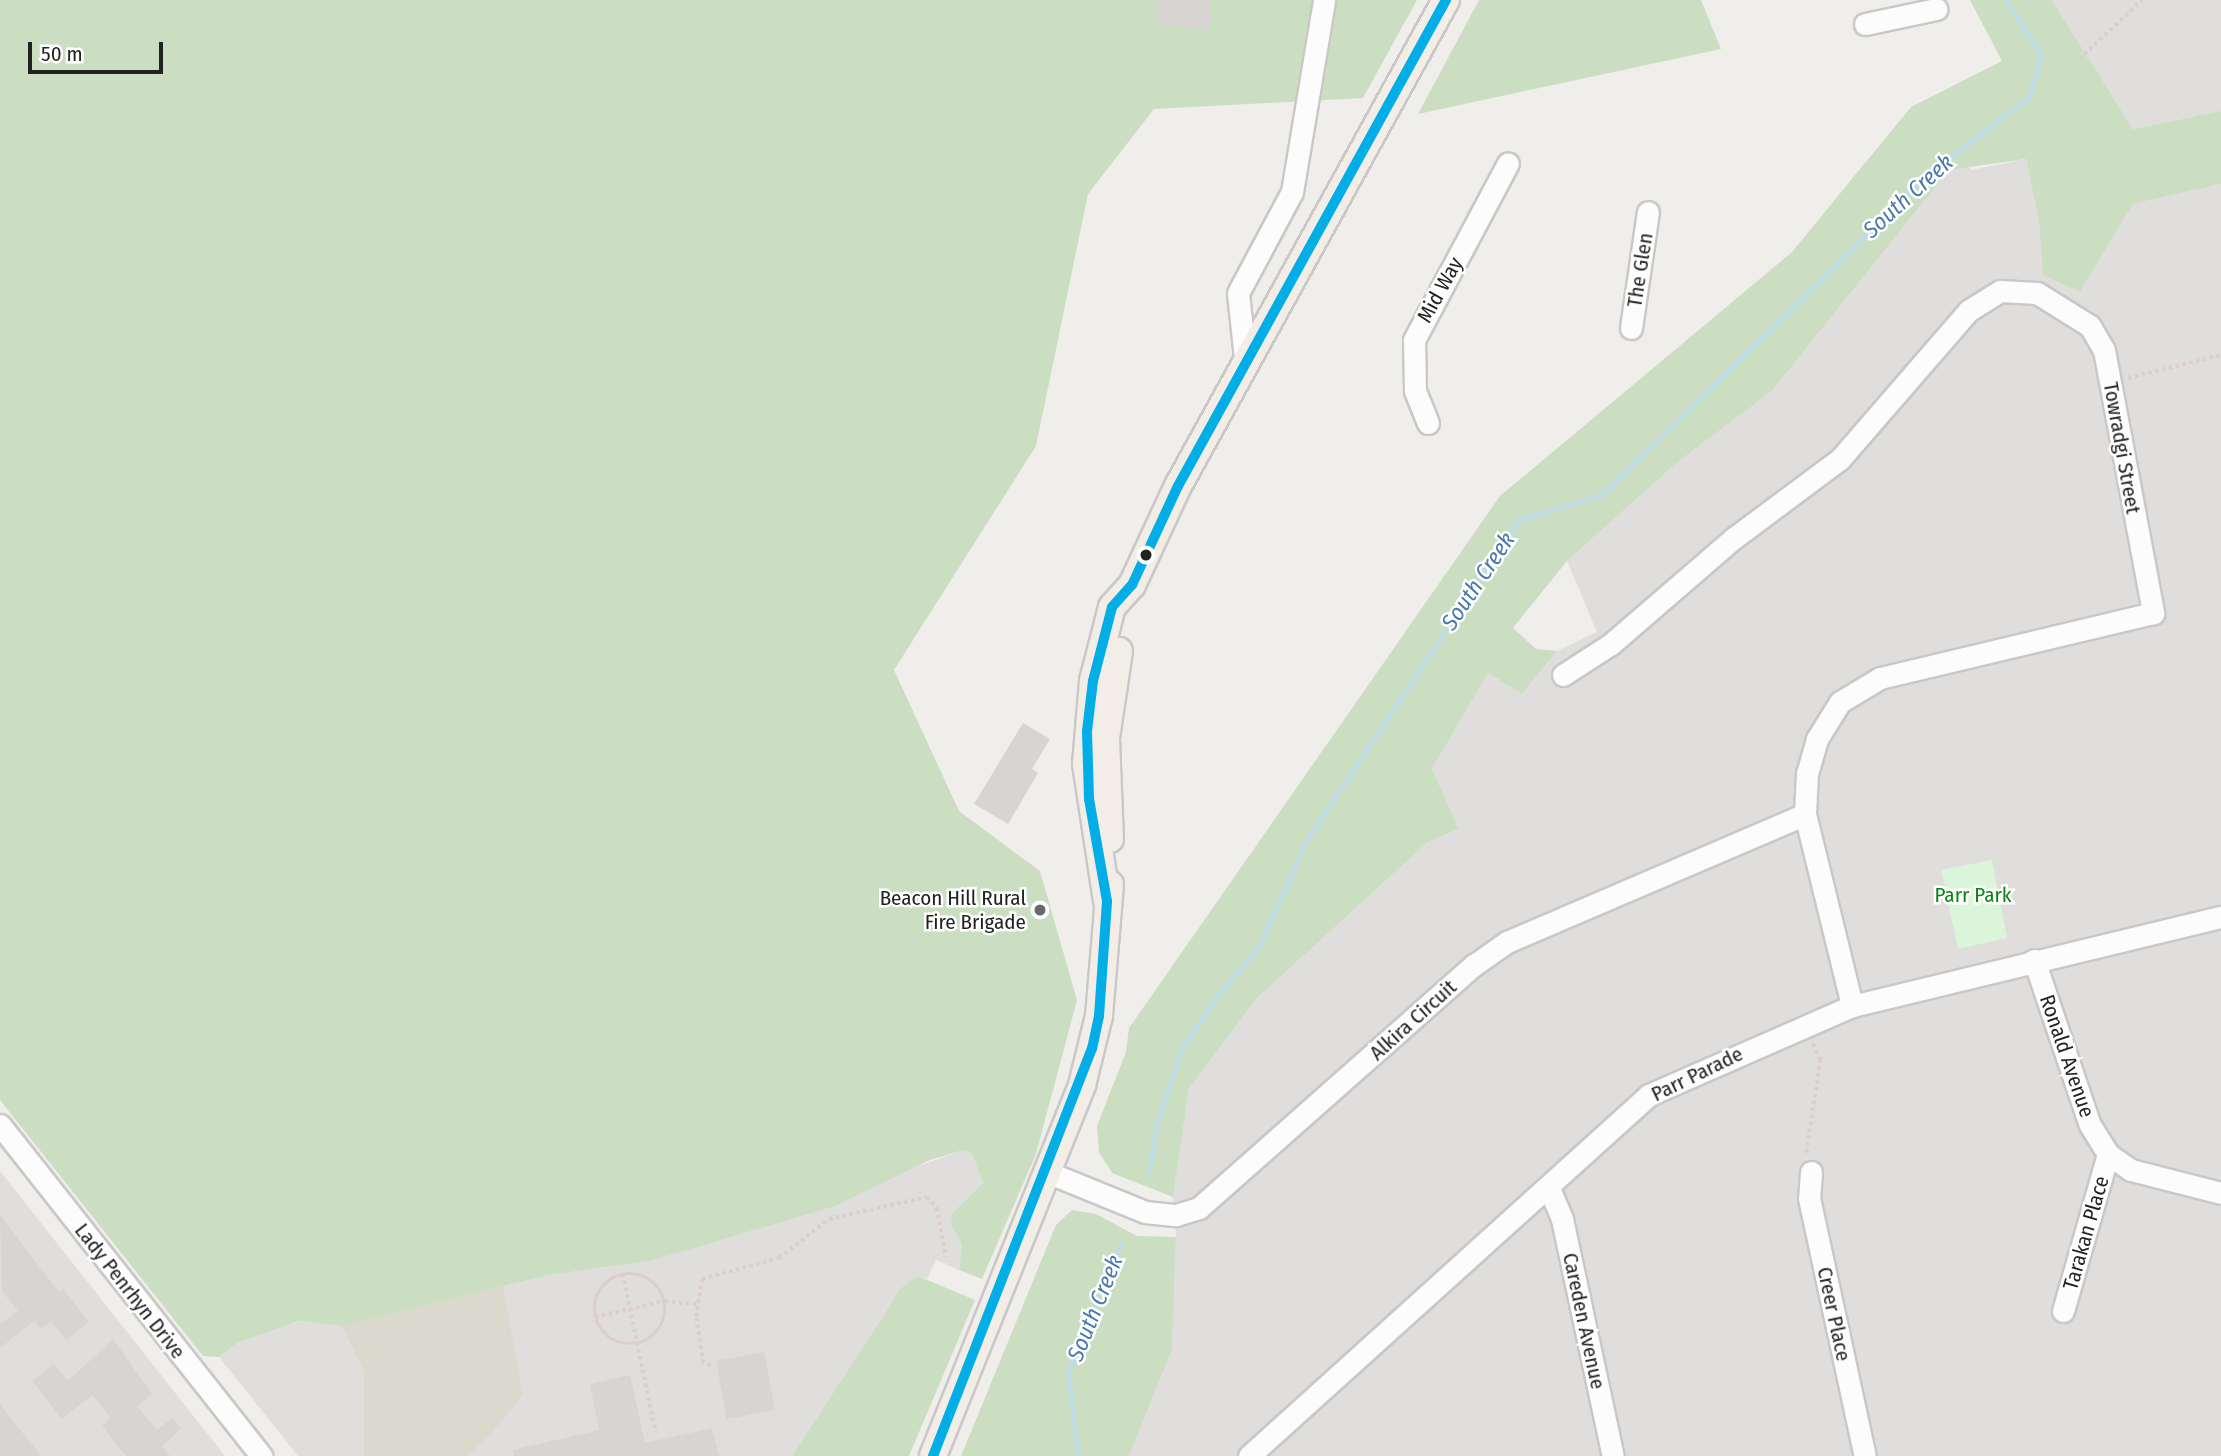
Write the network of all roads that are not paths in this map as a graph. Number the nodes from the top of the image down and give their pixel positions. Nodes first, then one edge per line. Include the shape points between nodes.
1 (1325, 0) edge
2 (1446, 0) edge
3 (1936, 9) dead end
4 (1865, 24) dead end
5 (1508, 163) dead end
6 (1648, 212) dead end
7 (1630, 328) dead end
8 (1246, 367) junction
9 (1428, 423) dead end
10 (1563, 675) dead end
11 (1805, 814) junction
12 (2221, 917) edge
13 (2034, 960) junction
14 (1852, 1006) junction
15 (0, 1125) edge
16 (2108, 1154) junction
17 (1047, 1172) junction
18 (1811, 1172) road end
19 (1549, 1188) junction
20 (2221, 1193) edge
21 (2063, 1311) dead end
22 (261, 1456) edge
23 (933, 1456) edge
24 (1248, 1456) edge
25 (1613, 1456) edge
26 (1865, 1456) edge

1 - 8 street via 1292,192 1238,293
2 - 8 main road
3 - 4 street
5 - 9 street, Mid Way via 1414,340 1415,390
6 - 7 street, The Glen
8 - 17 main road via 1178,486 1132,585 1112,607 1106,628 1087,732 1089,799 1107,901 1100,1004 1092,1049
10 - 11 street, Towradgi Street via 1611,644 1734,538 1816,481 1968,311 2000,291 2037,293 2090,326 2104,350 2153,613 1880,678 1840,702 1817,739 1807,774
11 - 14 street, Towradgi Street
11 - 17 street, Alkira Circuit via 1507,942 1474,965 1199,1208 1176,1215 1145,1212
12 - 13 street, Parr Parade
13 - 14 street, Parr Parade
13 - 16 street, Ronald Avenue via 2090,1125
14 - 19 street, Parr Parade via 1649,1095
15 - 22 street, Lady Penrhyn Drive
16 - 20 street, Ronald Avenue via 2131,1170
16 - 21 street, Tarakan Place
17 - 23 main road
18 - 26 street, Creer Place via 1810,1198
19 - 24 street, Parr Parade
19 - 25 street, Careden Avenue via 1562,1219

